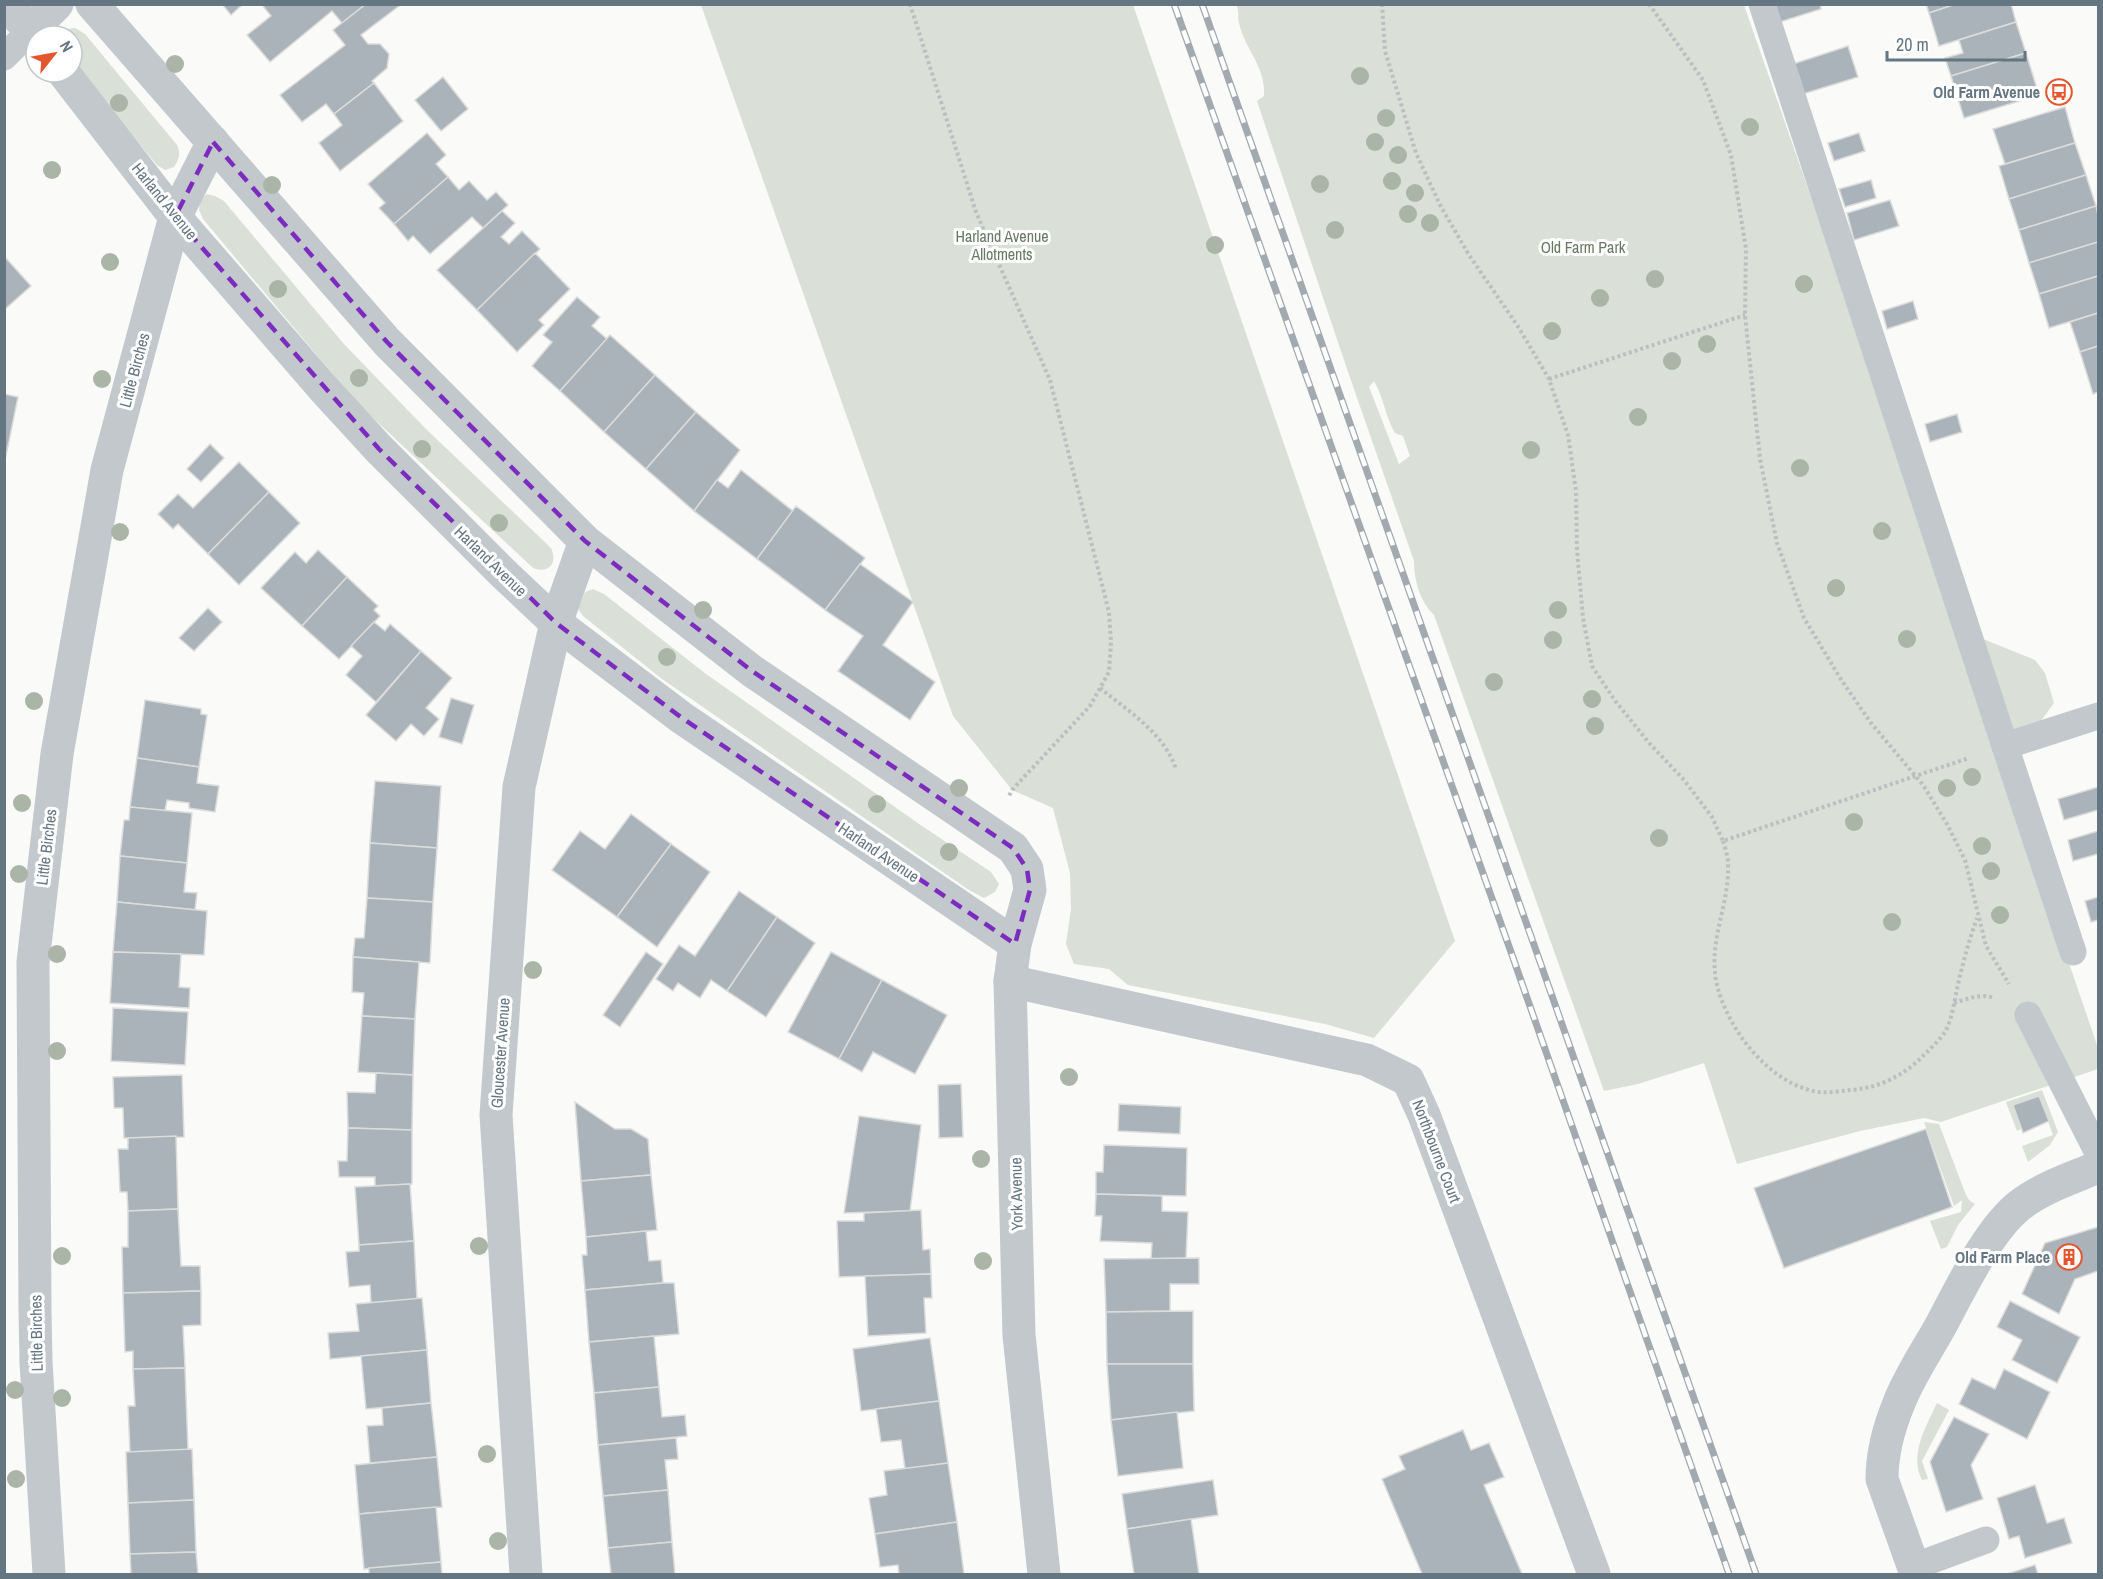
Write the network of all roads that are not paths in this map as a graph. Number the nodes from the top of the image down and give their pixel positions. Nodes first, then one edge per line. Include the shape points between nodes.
1 (6, 4) edge
2 (57, 4) edge
3 (92, 4) edge
4 (1762, 4) edge
5 (25, 24) edge
6 (42, 24) edge
7 (24, 42) edge
8 (4, 57) edge
9 (72, 84) edge
10 (213, 142) junction
11 (175, 217) junction
12 (585, 541) junction
13 (556, 623) junction
14 (2098, 716) edge
15 (2005, 746) junction
16 (1015, 944) junction
17 (2073, 952) dead end
18 (1010, 981) junction
19 (2028, 1015) road end
20 (2098, 1153) edge
21 (2098, 1167) edge
22 (1986, 1540) dead end
23 (1914, 1571) edge
24 (49, 1575) edge
25 (526, 1575) edge
26 (1044, 1575) edge
27 (1594, 1575) edge

1 - 5 street
2 - 6 street
3 - 10 street
4 - 15 lane
7 - 8 lane
9 - 11 street, Harland Avenue
10 - 11 street, Little Birches
10 - 12 street via 387,342
11 - 13 street, Harland Avenue via 379,449
11 - 24 street, Little Birches via 107,470 57,754 33,962 36,1362
12 - 13 street, Gloucester Avenue
12 - 16 street, York Avenue via 752,671 1013,848 1027,869 1030,890
13 - 16 street, Harland Avenue via 682,718
13 - 25 street, Gloucester Avenue via 519,787 496,1115
14 - 15 lane
15 - 17 lane
16 - 18 street, York Avenue
18 - 26 street, York Avenue via 1019,1335
18 - 27 street, Northbourne Court via 1367,1060 1408,1080
19 - 20 lane
21 - 23 street via 2036,1195 2005,1221 1975,1263 1899,1401 1882,1462 1882,1479
22 - 23 lane

